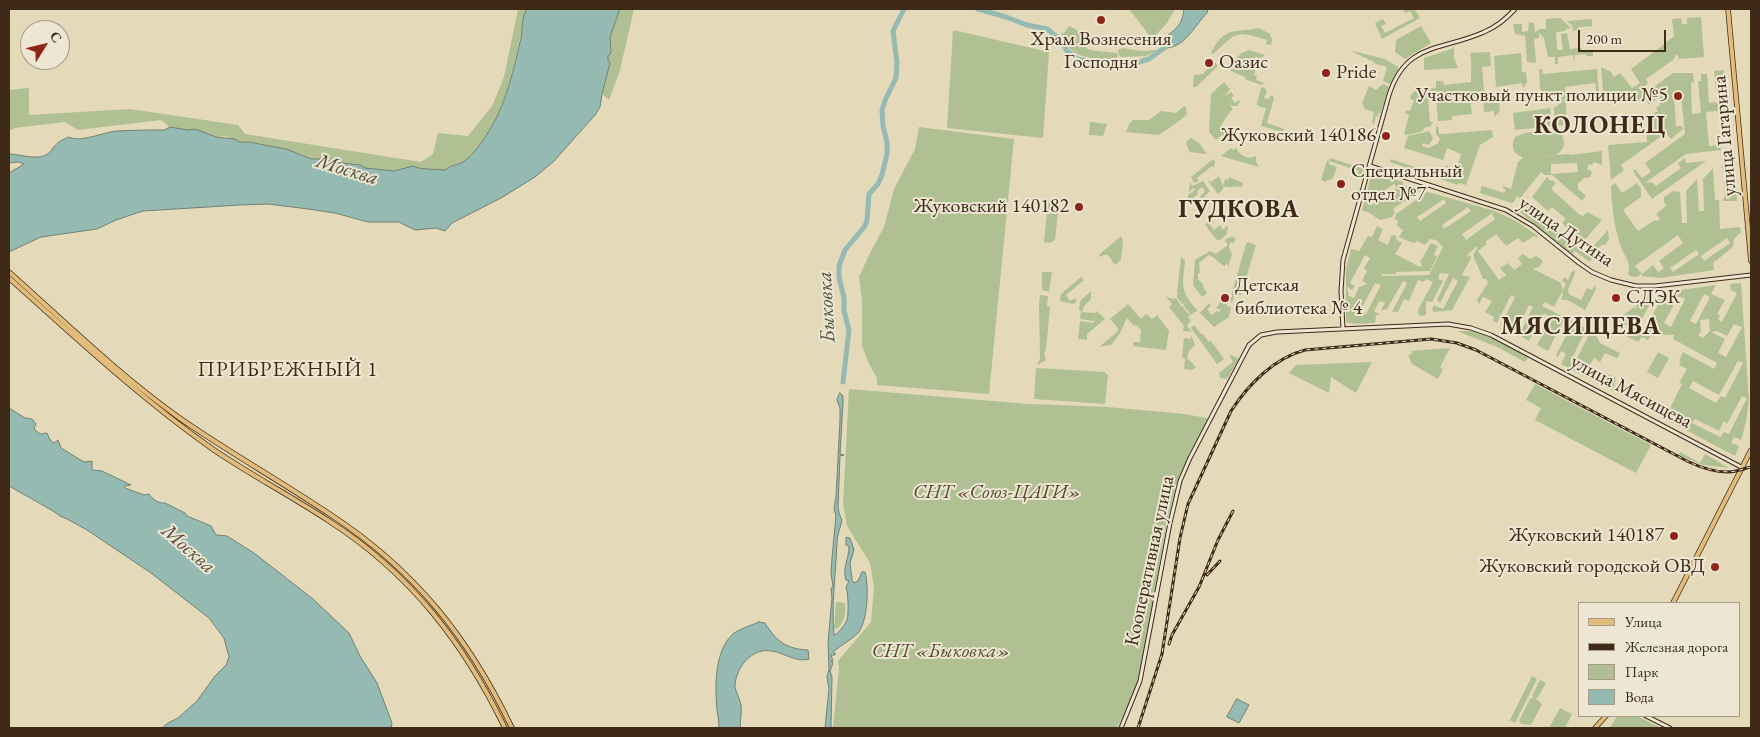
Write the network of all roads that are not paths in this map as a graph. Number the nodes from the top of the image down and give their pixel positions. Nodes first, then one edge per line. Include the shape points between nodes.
1 (1515, 9) edge
2 (1728, 9) edge
3 (1370, 166) junction
4 (1751, 260) edge
5 (9, 272) edge
6 (1751, 275) edge
7 (9, 278) edge
8 (1343, 329) junction
9 (1269, 332) joint
10 (78, 337) junction
11 (1751, 450) edge
12 (1743, 468) junction
13 (1674, 602) edge
14 (1605, 717) edge
15 (1648, 717) edge
16 (506, 728) edge
17 (512, 728) edge
18 (1121, 728) edge
19 (1595, 728) edge
20 (1670, 728) edge

1 - 3 main road via 1485,32 1429,48 1408,62 1396,77 1390,92
2 - 4 main road, улица Гагарина
3 - 6 main road, улица Дугина via 1506,210 1533,226 1579,263 1616,282 1636,286 1664,285
3 - 8 main road via 1342,264
5 - 10 main road
7 - 10 main road
8 - 9 main road, улица Мясищева
8 - 12 main road, улица Мясищева via 1448,324 1481,331
9 - 18 main road, Кооперативная улица via 1259,335 1249,345 1183,474 1170,523 1140,681
10 - 16 main road via 137,392 175,421 257,478 351,536 399,576 466,656
10 - 17 main road via 178,417 332,515 404,572 470,652
11 - 12 main road
12 - 13 main road
14 - 19 main road
15 - 20 main road

